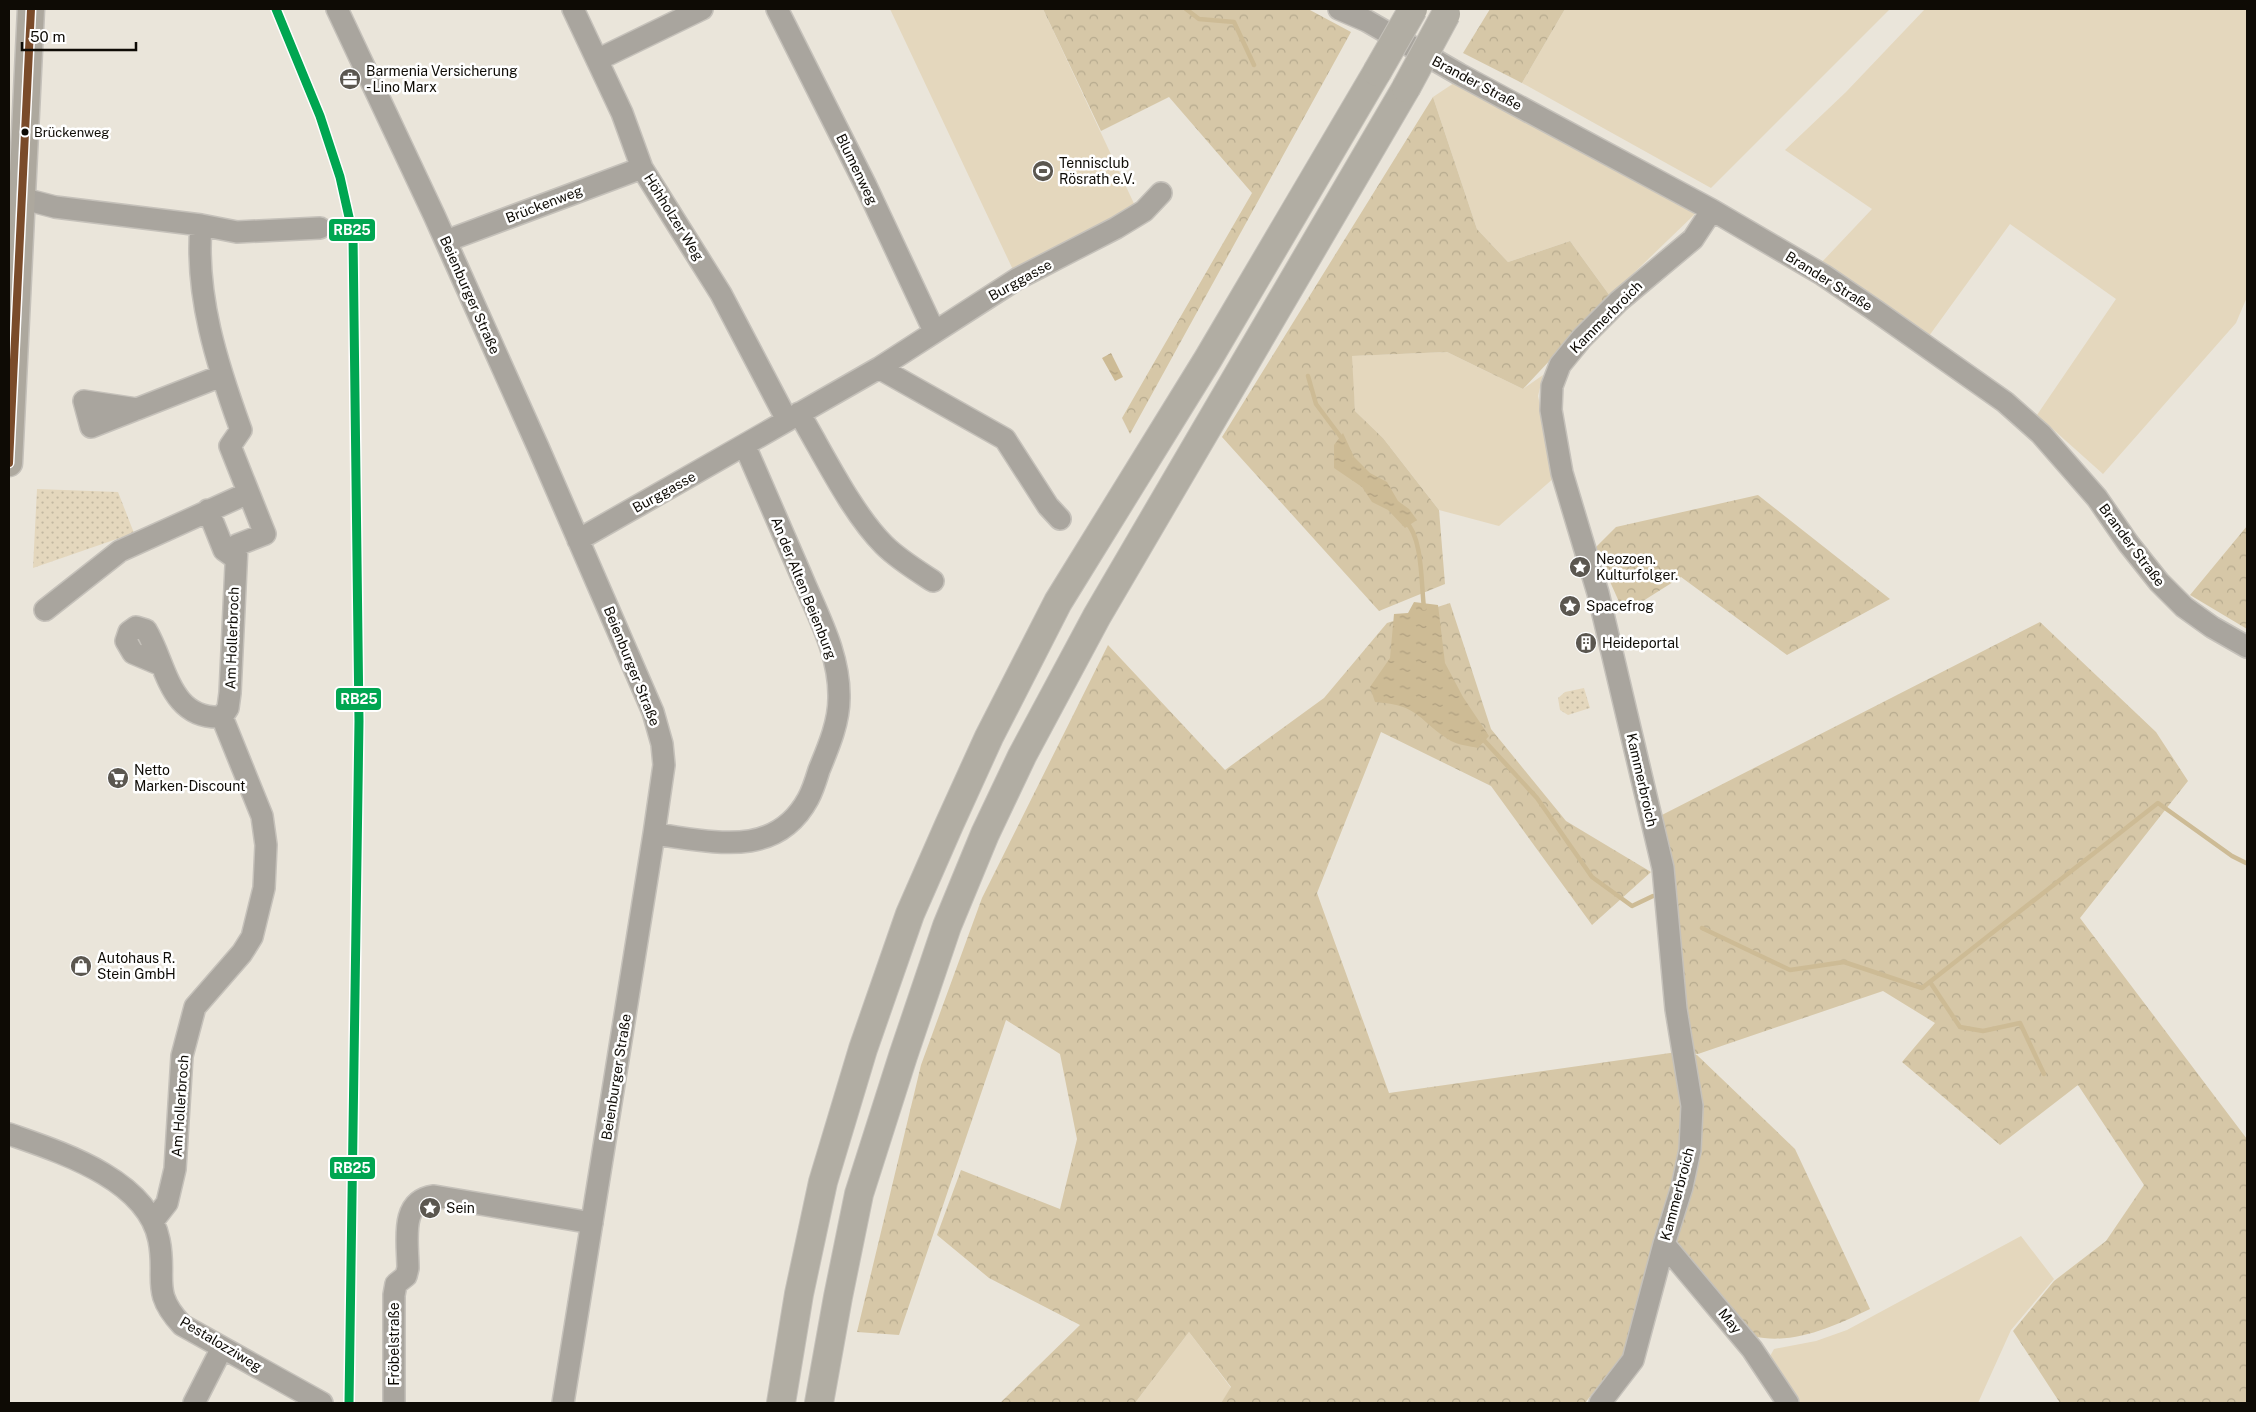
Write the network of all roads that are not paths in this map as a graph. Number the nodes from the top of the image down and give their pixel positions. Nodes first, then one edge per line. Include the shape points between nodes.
1 (31, 9) edge
2 (337, 9) edge
3 (573, 9) edge
4 (702, 9) edge
5 (777, 9) edge
6 (1339, 9) edge
7 (1413, 9) edge
8 (1448, 12) edge
9 (597, 60) junction
10 (642, 168) junction
11 (1160, 193) dead end
12 (15, 196) edge
13 (1712, 210) junction
14 (201, 224) junction
15 (320, 228) dead end
16 (446, 241) junction
17 (934, 331) junction
18 (879, 368) junction
19 (221, 376) junction
20 (137, 409) dead end
21 (793, 416) junction
22 (745, 446) junction
23 (9, 463) edge
24 (248, 492) junction
25 (208, 510) junction
26 (1060, 519) dead end
27 (578, 540) junction
28 (235, 558) junction
29 (933, 581) dead end
30 (45, 610) dead end
31 (2247, 647) edge
32 (159, 664) dead end
33 (222, 717) junction
34 (654, 834) junction
35 (9, 1134) edge
36 (153, 1221) junction
37 (592, 1223) junction
38 (1664, 1244) junction
39 (222, 1348) junction
40 (194, 1403) edge
41 (322, 1403) edge
42 (394, 1403) edge
43 (563, 1403) edge
44 (780, 1403) edge
45 (819, 1403) edge
46 (1600, 1403) edge
47 (1788, 1403) edge

1 - 12 main road
2 - 16 street, Beienburger Straße
3 - 9 street, Höhholzer Weg
4 - 9 street
5 - 17 street, Blumenweg
6 - 13 street, Brander Straße via 1368,21 1459,74
7 - 44 highway, bridge via 1208,359 1058,602 989,737 949,825 910,914 863,1049 826,1172 799,1294
8 - 45 highway, bridge via 1096,616 985,834 944,936 860,1194
9 - 10 street, Höhholzer Weg via 622,113
10 - 16 street, Brückenweg
10 - 21 street, Höhholzer Weg
11 - 17 street, Burggasse via 1144,211 1017,279
12 - 14 street via 55,207
12 - 23 main road
13 - 31 street, Brander Straße via 1830,280 2005,402 2074,470 2159,582 2184,607
13 - 38 street, Kammerbroich via 1692,239 1619,301 1582,338 1560,365 1552,386 1551,410 1562,473 1598,593 1663,868 1676,1009 1692,1106 1690,1150
14 - 15 street via 238,232
14 - 19 street via 202,293
16 - 27 street, Beienburger Straße
17 - 18 street, Burggasse
18 - 21 street, Burggasse
18 - 26 street via 1005,438 1048,506
19 - 20 street
19 - 24 street via 242,430 230,446
21 - 22 street, Burggasse
21 - 29 street via 883,544
22 - 27 street, Burggasse
22 - 34 street, An der Alten Beienburg via 829,642 838,679 837,719 808,799 783,829 747,842 724,843
24 - 25 street
24 - 28 street via 265,534 237,546
25 - 28 street via 224,550
25 - 30 street via 120,550
27 - 34 street, Beienburger Straße via 658,728 664,765
28 - 33 street, Am Hollerbroch via 230,692 228,708
32 - 33 street via 172,689 188,709 209,718
33 - 36 street, Am Hollerbroch via 262,816 266,845 264,888 252,937 195,1007 182,1056 175,1170 167,1203
34 - 37 street, Beienburger Straße
35 - 36 street, Pestalozziweg via 58,1152 112,1179 137,1198
36 - 39 street, Pestalozziweg via 159,1240 162,1292 168,1309 182,1325
37 - 42 street, Fröbelstraße via 434,1196 412,1207 408,1268 406,1276 396,1284 394,1295
37 - 43 street, Beienburger Straße
38 - 46 street, Kammerbroich via 1633,1360
38 - 47 street, May via 1752,1349
39 - 40 street
39 - 41 street, Pestalozziweg

